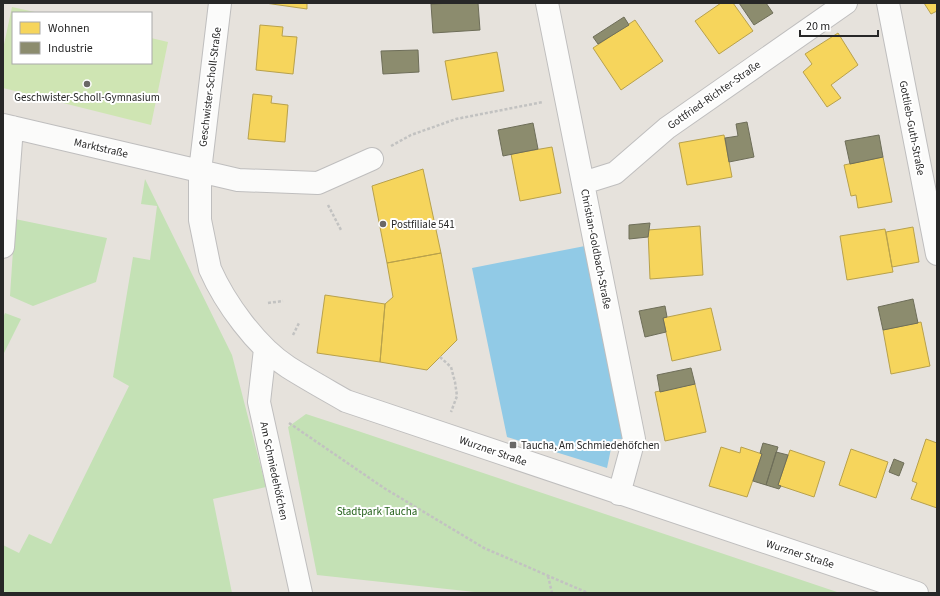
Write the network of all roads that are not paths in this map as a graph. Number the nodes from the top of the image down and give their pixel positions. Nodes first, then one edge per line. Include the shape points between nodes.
1 (220, 3) edge
2 (547, 3) edge
3 (846, 3) edge
4 (888, 3) edge
5 (7, 126) edge
6 (372, 159) road end
7 (200, 171) junction
8 (583, 183) junction
9 (3, 247) edge
10 (937, 254) edge
11 (264, 349) junction
12 (619, 494) junction
13 (301, 593) edge
14 (917, 593) edge

1 - 7 street, Geschwister-Scholl-Straße
2 - 8 street, Christian-Goldbach-Straße
3 - 8 street, Gottfried-Richter-Straße via 667,128 615,174
4 - 10 street, Gottlieb-Guth-Straße
5 - 7 street, Marktstraße
5 - 9 street via 14,180
6 - 7 street, Marktstraße via 318,184 238,180
7 - 11 street, Wurzner Straße via 200,220 210,269 234,311
8 - 12 street, Christian-Goldbach-Straße via 634,438
11 - 12 street, Wurzner Straße via 287,366 346,401
11 - 13 street, Am Schmiedehöfchen via 259,402
12 - 14 street, Wurzner Straße

